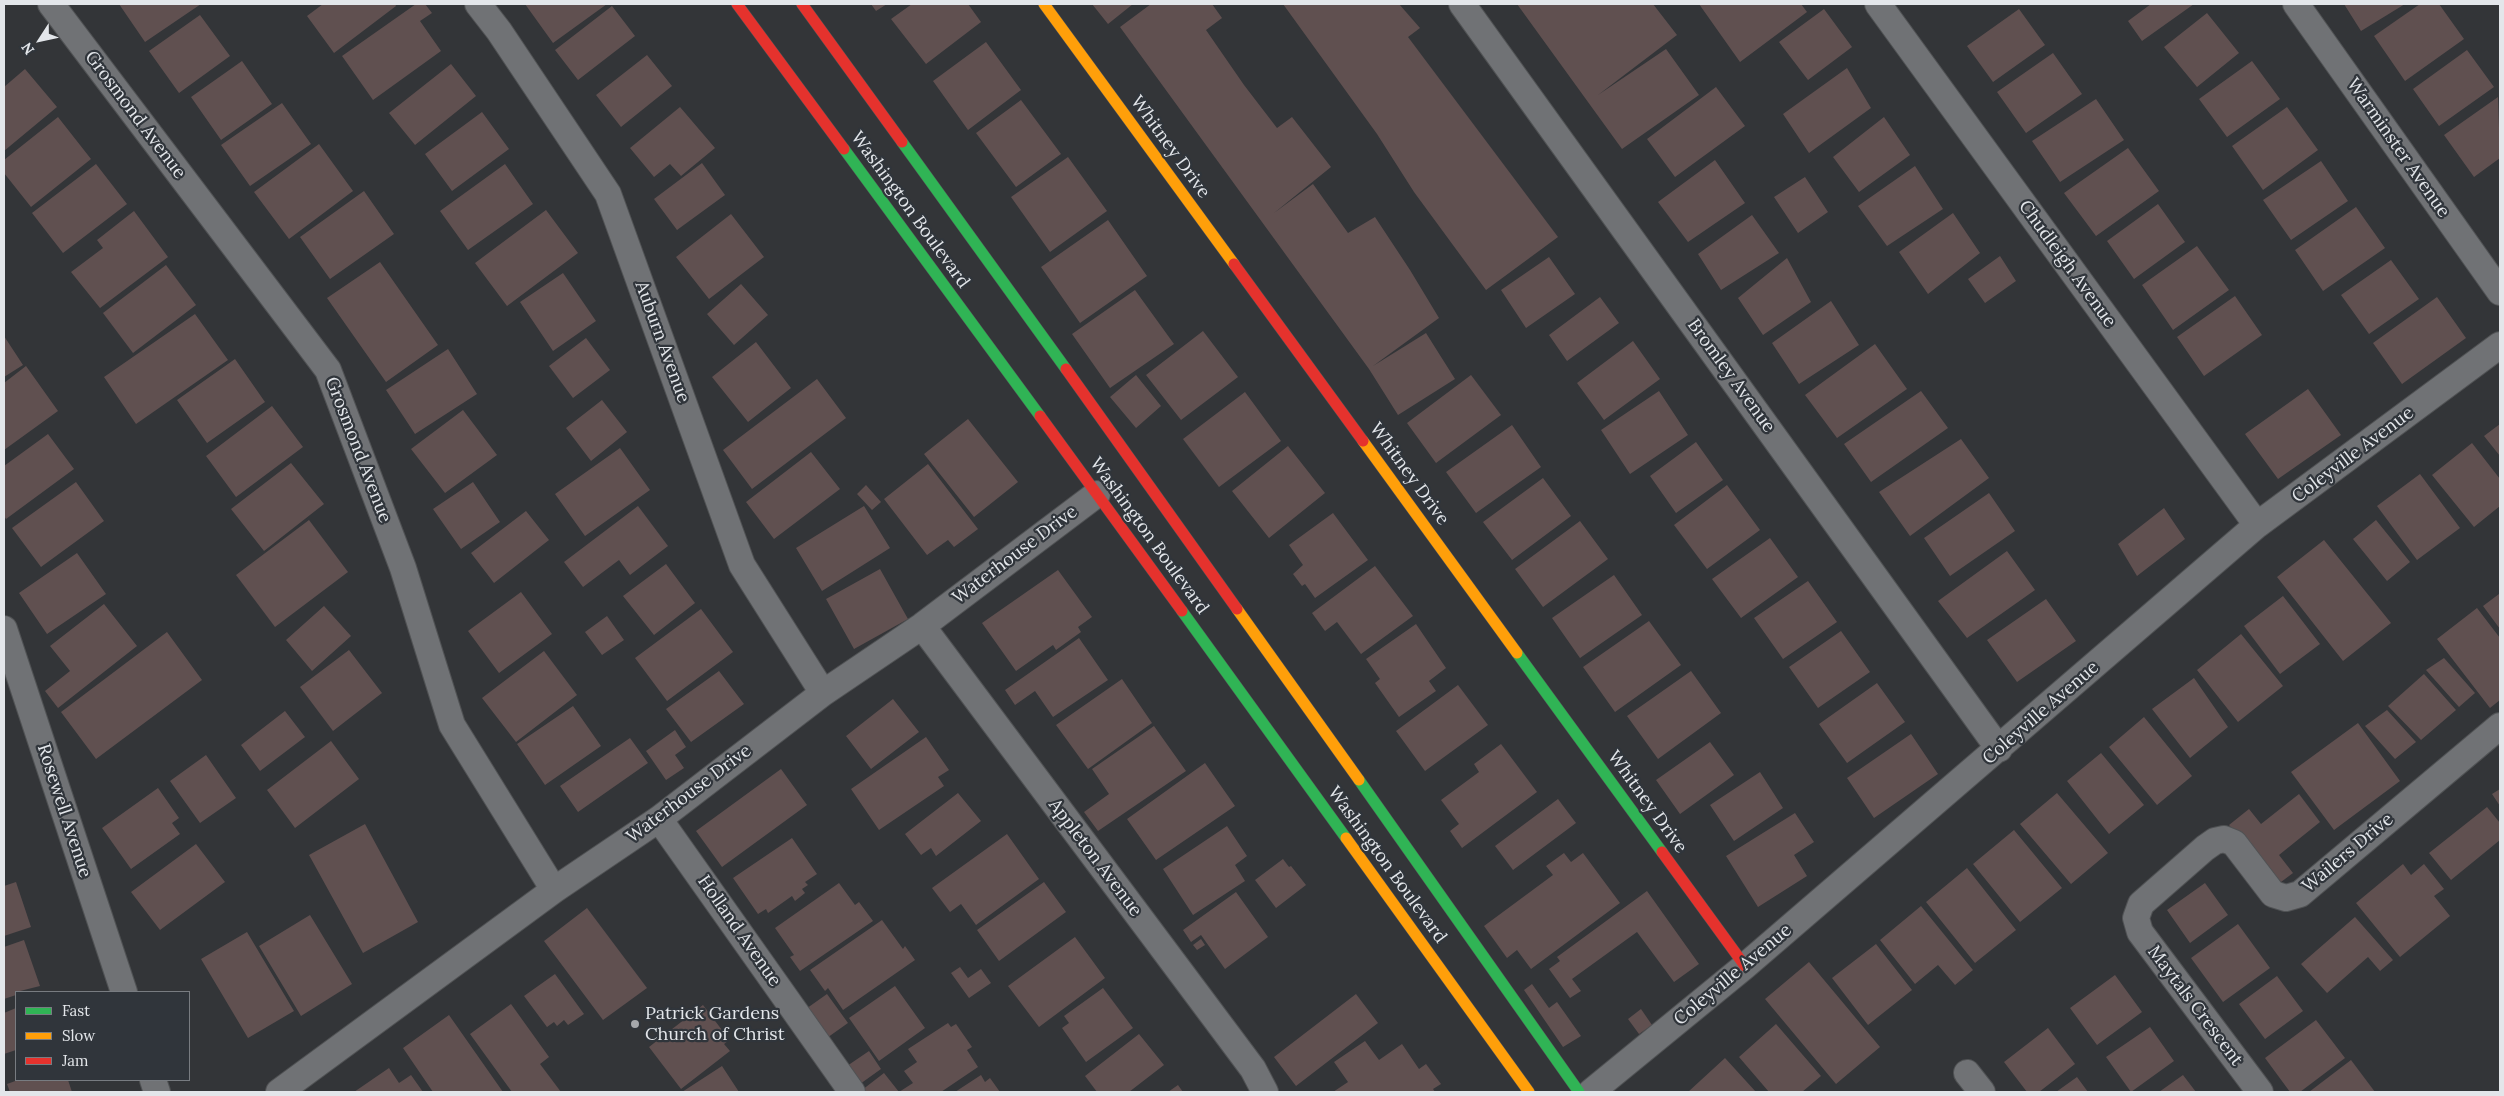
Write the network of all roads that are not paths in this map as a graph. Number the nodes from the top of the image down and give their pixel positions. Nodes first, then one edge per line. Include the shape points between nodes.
1 (51, 4) edge
2 (478, 4) edge
3 (737, 4) edge
4 (802, 4) edge
5 (1044, 4) edge
6 (1462, 4) edge
7 (1878, 4) edge
8 (2296, 4) edge
9 (2500, 292) edge
10 (2500, 345) edge
11 (1097, 494) junction
12 (2257, 525) junction
13 (922, 626) junction
14 (4, 629) edge
15 (823, 693) junction
16 (2500, 726) edge
17 (1999, 749) junction
18 (660, 819) junction
19 (554, 890) junction
20 (2136, 918) joint
21 (1745, 966) junction
22 (124, 991) edge
23 (278, 1092) edge
24 (852, 1092) edge
25 (1265, 1092) edge
26 (1530, 1092) edge
27 (1579, 1092) edge
28 (1591, 1092) edge
29 (2260, 1092) edge

1 - 19 street, Grosmond Avenue via 328,370 403,568 452,725
2 - 15 street, Auburn Avenue via 499,30 608,194 742,565
3 - 11 main road, Washington Boulevard
4 - 27 main road, Washington Boulevard via 1174,519
5 - 21 main road, Whitney Drive
6 - 17 street, Bromley Avenue
7 - 12 street, Chudleigh Avenue
8 - 9 street, Warminster Avenue
10 - 12 street, Coleyville Avenue
11 - 13 street, Waterhouse Drive
11 - 26 main road, Washington Boulevard
12 - 17 street, Coleyville Avenue
13 - 15 street, Waterhouse Drive
13 - 25 street, Appleton Avenue via 1253,1069
14 - 22 street, Rosewell Avenue
15 - 18 street, Waterhouse Drive
16 - 20 street, Wailers Drive via 2300,894 2286,898 2272,894 2234,843 2215,840 2140,904
17 - 21 street, Coleyville Avenue
18 - 19 street, Waterhouse Drive
18 - 24 street, Holland Avenue
19 - 23 street, Waterhouse Drive
20 - 29 street, Maytals Crescent via 2140,932
21 - 28 street, Coleyville Avenue

